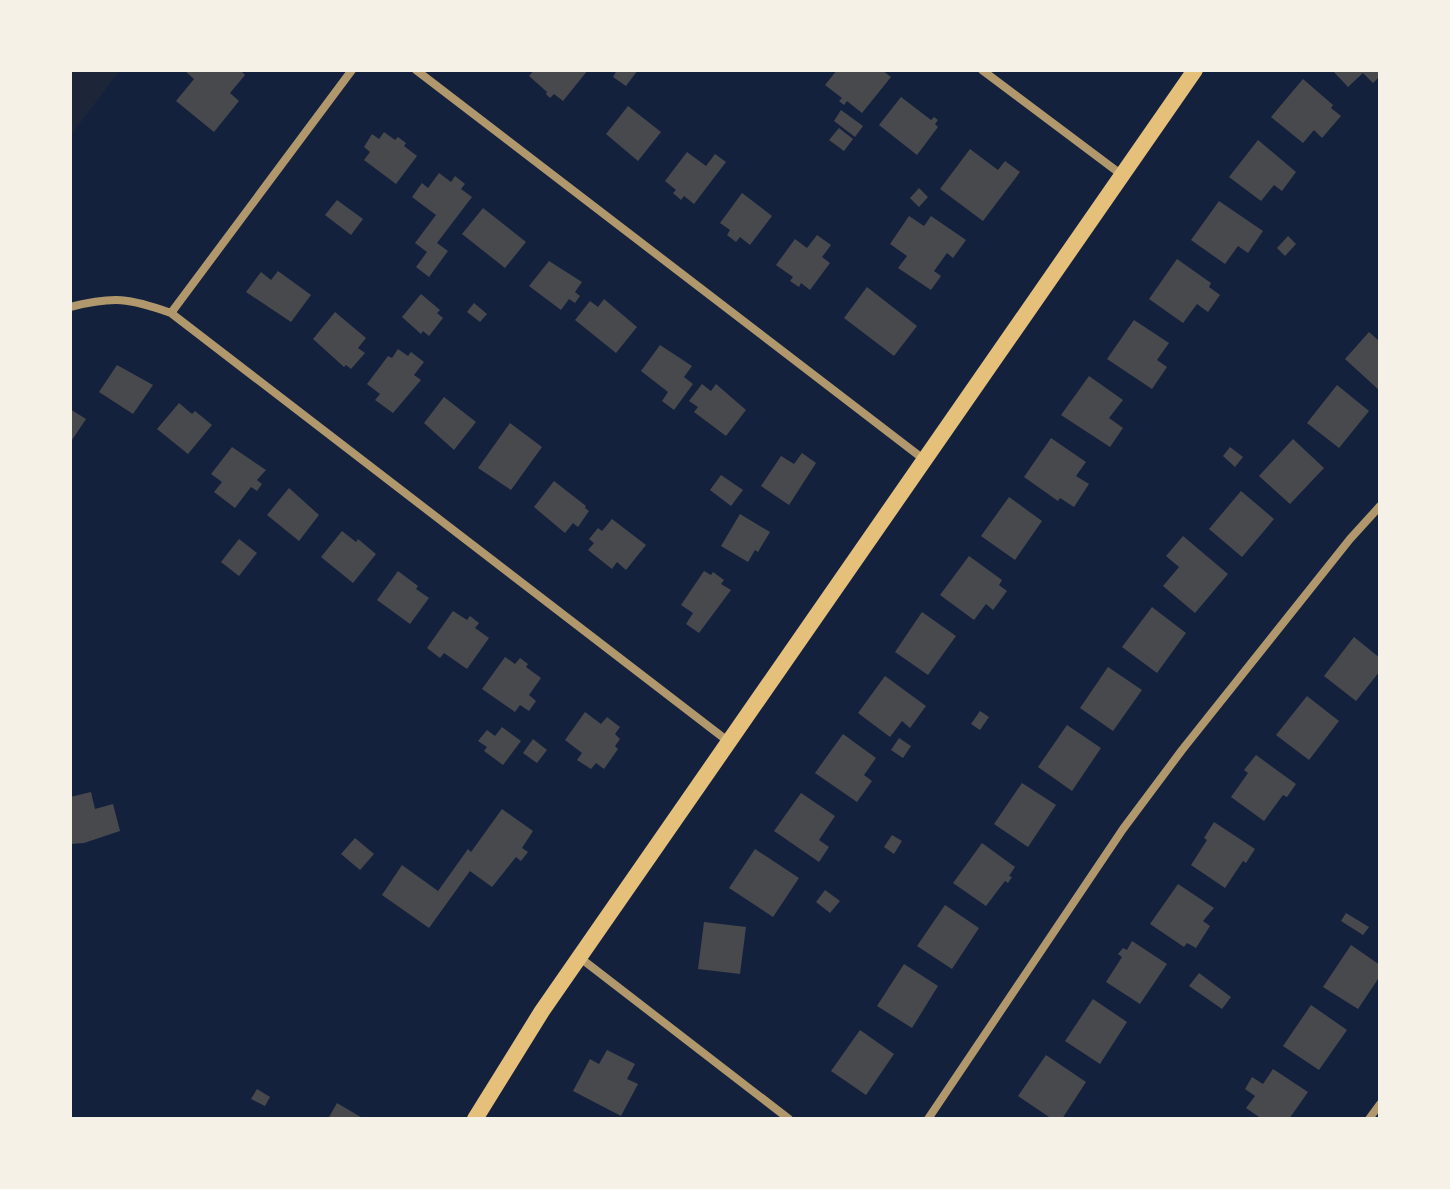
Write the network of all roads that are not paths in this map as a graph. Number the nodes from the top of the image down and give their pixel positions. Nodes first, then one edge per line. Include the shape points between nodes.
1 (352, 70) edge
2 (416, 70) edge
3 (982, 70) edge
4 (1195, 70) edge
5 (1122, 175) junction
6 (70, 307) edge
7 (171, 313) junction
8 (926, 461) junction
9 (1380, 506) edge
10 (730, 742) junction
11 (579, 957) junction
12 (1380, 1104) edge
13 (475, 1119) edge
14 (789, 1119) edge
15 (928, 1119) edge
16 (1369, 1119) edge

1 - 7 street
2 - 8 street
3 - 5 street
4 - 5 main road
5 - 8 main road
6 - 7 street via 134,300
7 - 10 street
8 - 10 main road
9 - 15 street via 1123,829
10 - 11 main road
11 - 13 main road
11 - 14 street
12 - 16 street

